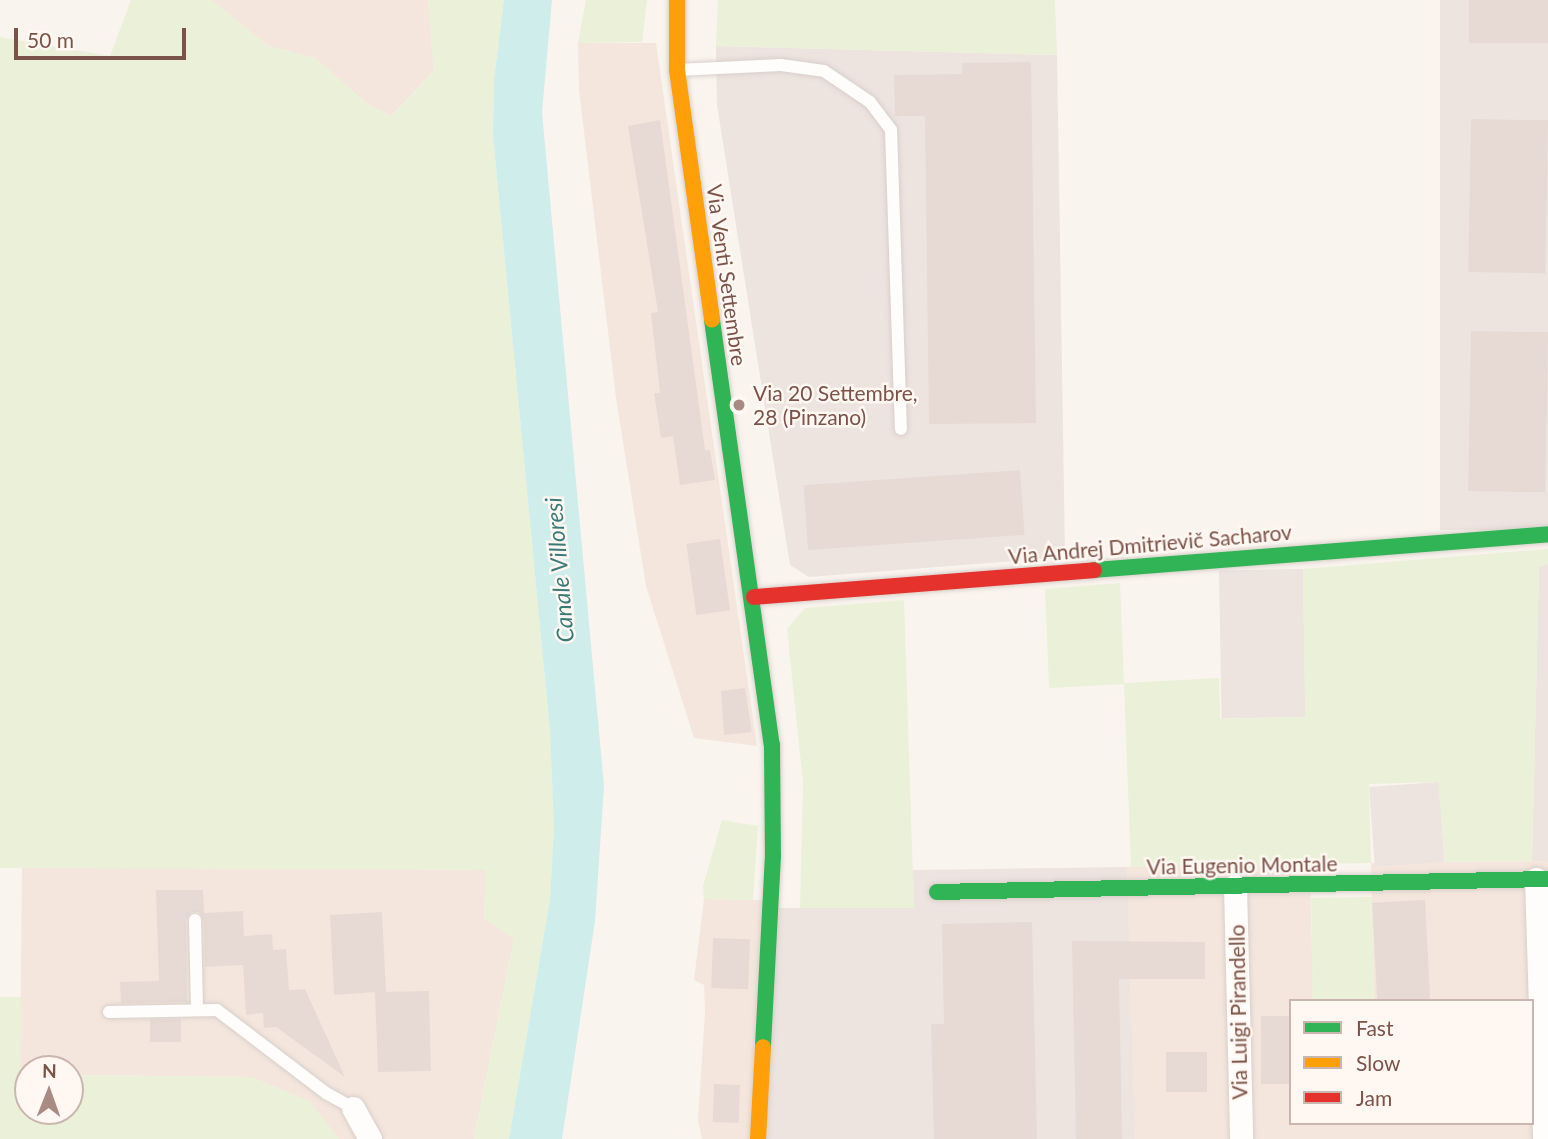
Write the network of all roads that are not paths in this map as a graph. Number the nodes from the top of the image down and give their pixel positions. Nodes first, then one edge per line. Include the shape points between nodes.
1 (677, 0) edge
2 (677, 70) junction
3 (901, 429) dead end
4 (1548, 534) edge
5 (754, 597) junction
6 (1542, 879) edge
7 (1235, 886) junction
8 (937, 892) dead end
9 (194, 920) dead end
10 (197, 1009) junction
11 (109, 1012) dead end
12 (353, 1108) joint
13 (370, 1139) edge
14 (758, 1139) edge
15 (1241, 1139) edge
16 (1544, 1139) edge

1 - 2 street, Via Venti Settembre
2 - 3 lane via 780,65 824,71 870,102 891,130
2 - 5 street, Via Venti Settembre
4 - 5 street, Via Andrej Dmitrievič Sacharov
5 - 14 street, Via Venti Settembre via 775,797
6 - 7 street, Via Eugenio Montale
6 - 16 street
7 - 8 street, Via Eugenio Montale
7 - 15 street, Via Luigi Pirandello
9 - 10 lane
10 - 11 lane
10 - 12 lane via 217,1010 326,1093
12 - 13 street

